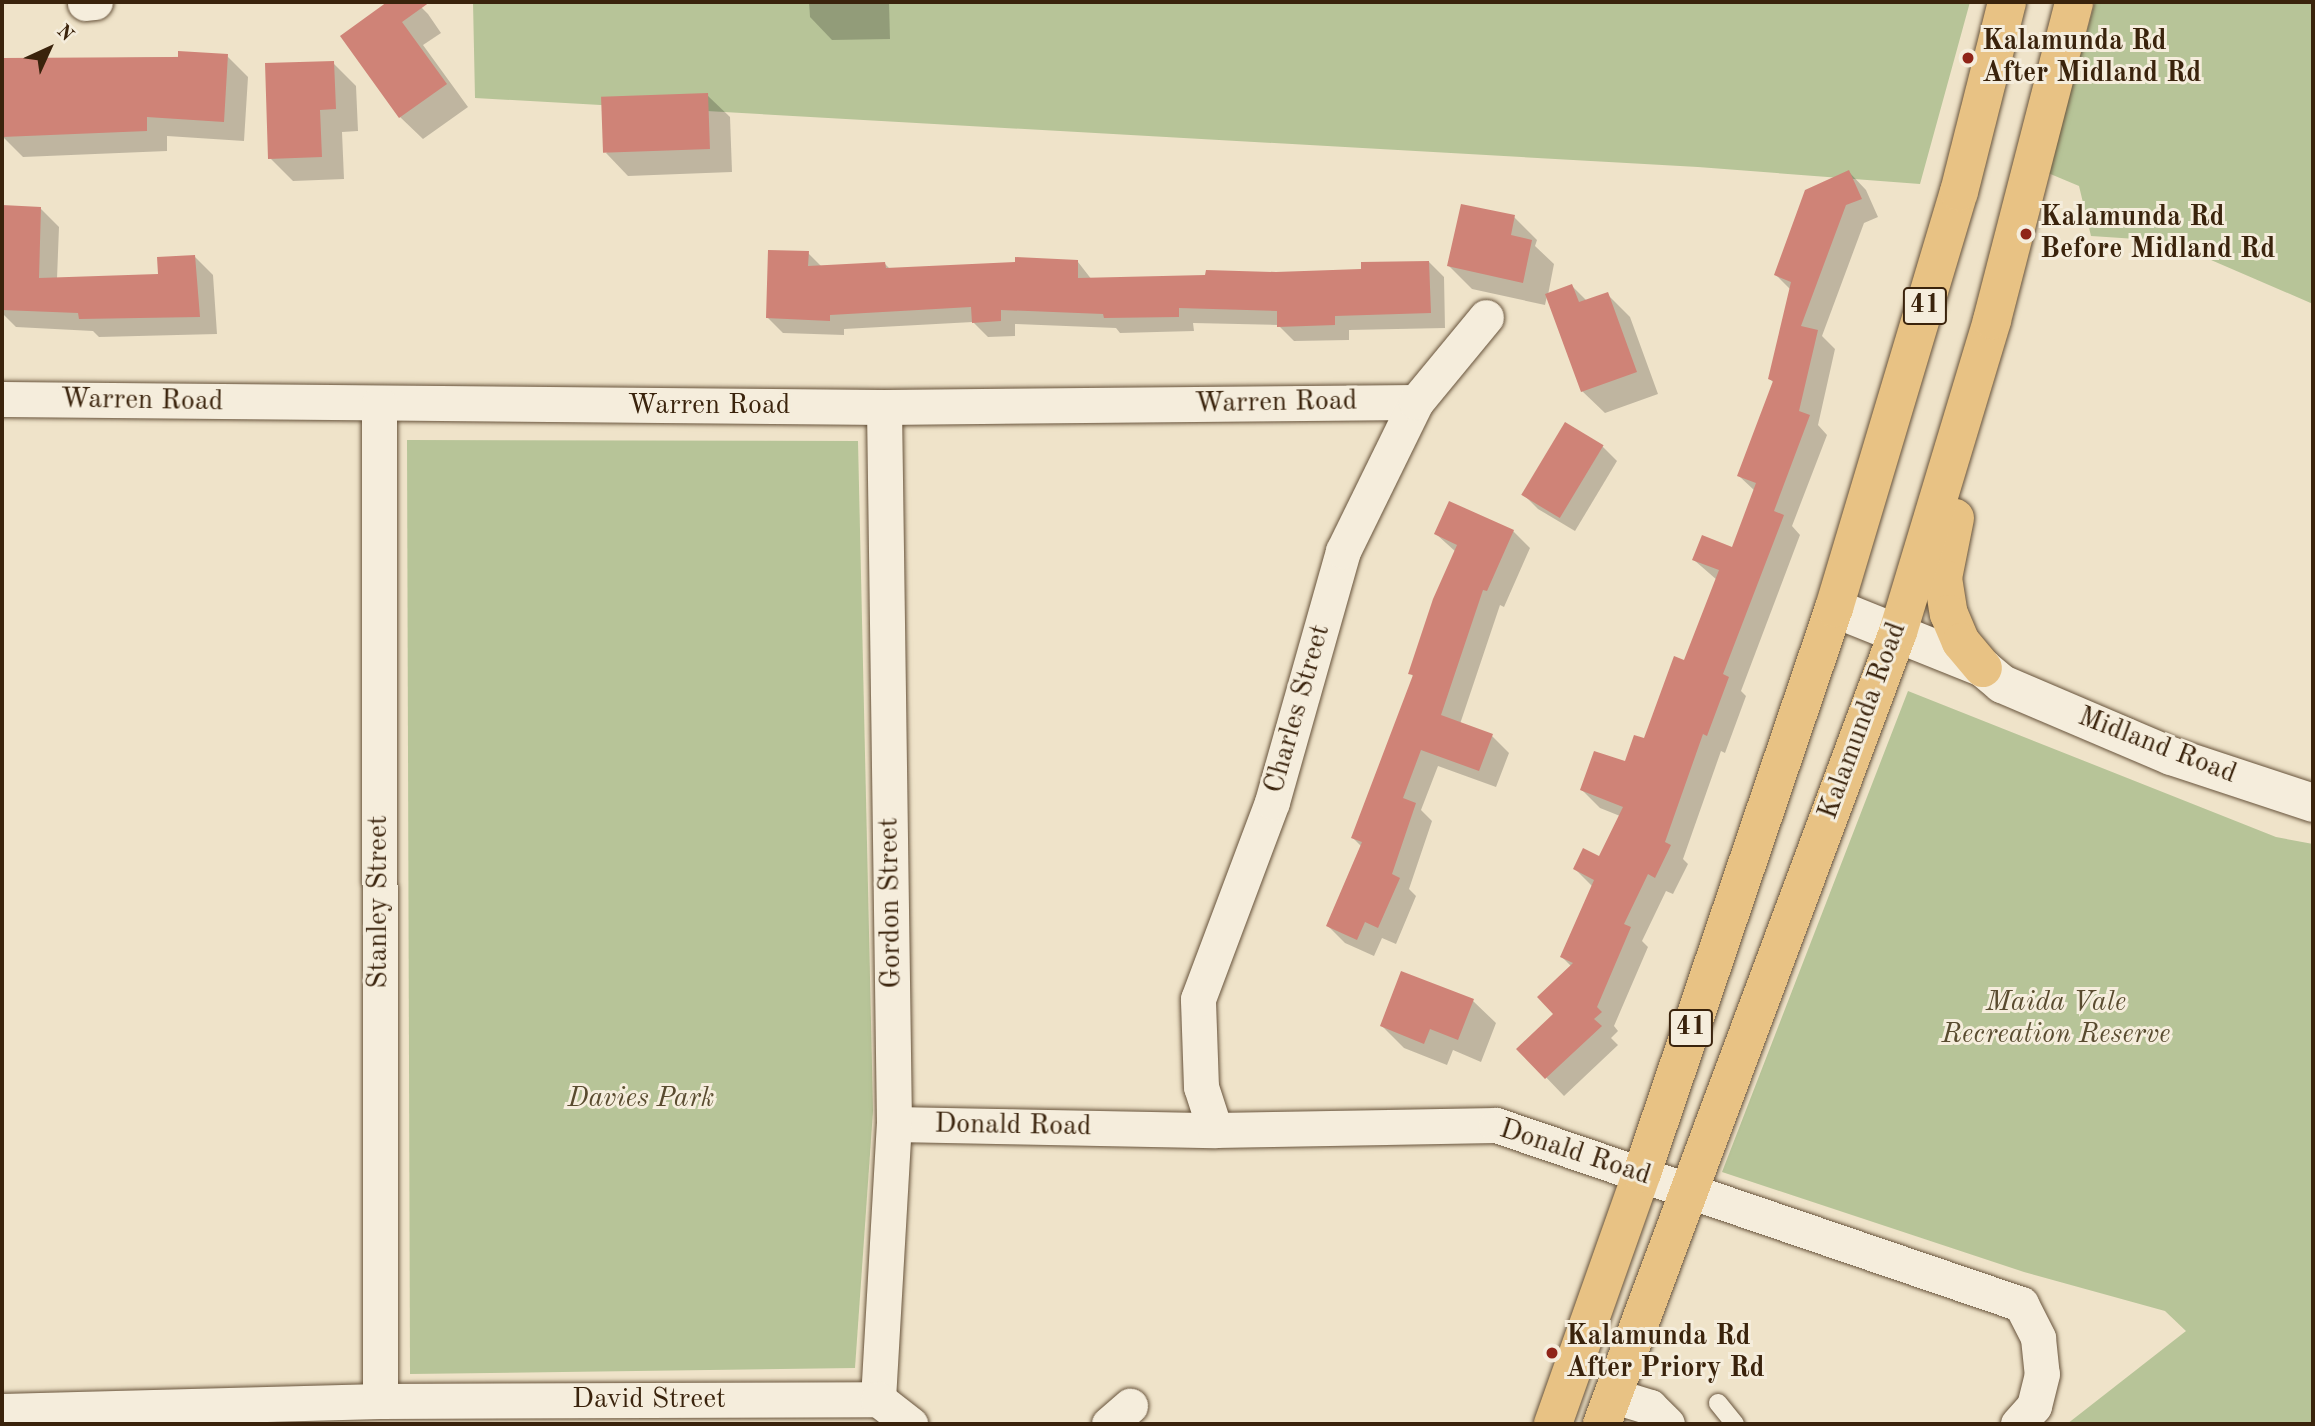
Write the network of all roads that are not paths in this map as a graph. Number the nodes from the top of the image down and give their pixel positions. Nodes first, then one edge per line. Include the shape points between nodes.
1 (85, 2) edge
2 (95, 2) edge
3 (2007, 2) edge
4 (2074, 2) edge
5 (1486, 317) dead end
6 (1992, 320) junction
7 (2, 399) edge
8 (1416, 402) junction
9 (379, 404) junction
10 (884, 407) junction
11 (1830, 620) junction
12 (1893, 642) junction
13 (1993, 676) junction
14 (2313, 803) edge
15 (894, 1124) junction
16 (1215, 1130) junction
17 (1642, 1173) junction
18 (1688, 1191) junction
19 (878, 1399) junction
20 (380, 1401) junction
21 (1718, 1403) dead end
22 (1607, 1410) edge
23 (2, 1411) edge
24 (661, 1412) edge
25 (910, 1424) edge
26 (1553, 1424) edge
27 (1667, 1424) edge
28 (1735, 1424) edge
29 (2018, 1424) edge

1 - 2 street
3 - 11 main road, 41 via 1959,192
4 - 6 main road, Kalamunda Road / 41
5 - 8 street, Charles Street
6 - 12 main road, Kalamunda Road / 41
6 - 13 main road via 1943,578 1949,614 1961,642
7 - 9 street, Warren Road
8 - 10 street, Warren Road
8 - 16 street, Charles Street via 1343,551 1272,802 1198,999 1201,1087
9 - 10 street, Warren Road
9 - 20 street, Stanley Street
10 - 15 street, Gordon Street
11 - 12 main road, Midland Road
11 - 17 main road, 41
12 - 13 main road, Midland Road via 1974,683
12 - 18 main road, Kalamunda Road / 41
13 - 14 main road, Midland Road via 2171,755
15 - 16 street, Donald Road
15 - 19 street, Gordon Street
16 - 17 street, Donald Road via 1496,1125
17 - 18 street, Donald Road
17 - 26 main road, 41
18 - 22 main road, Kalamunda Road / 41
18 - 29 street, Donald Road via 2021,1304 2038,1338 2042,1374 2034,1406
19 - 24 street, David Street
19 - 25 street
20 - 23 street, David Street
20 - 24 street, David Street
21 - 28 lane
22 - 27 street via 1650,1407

